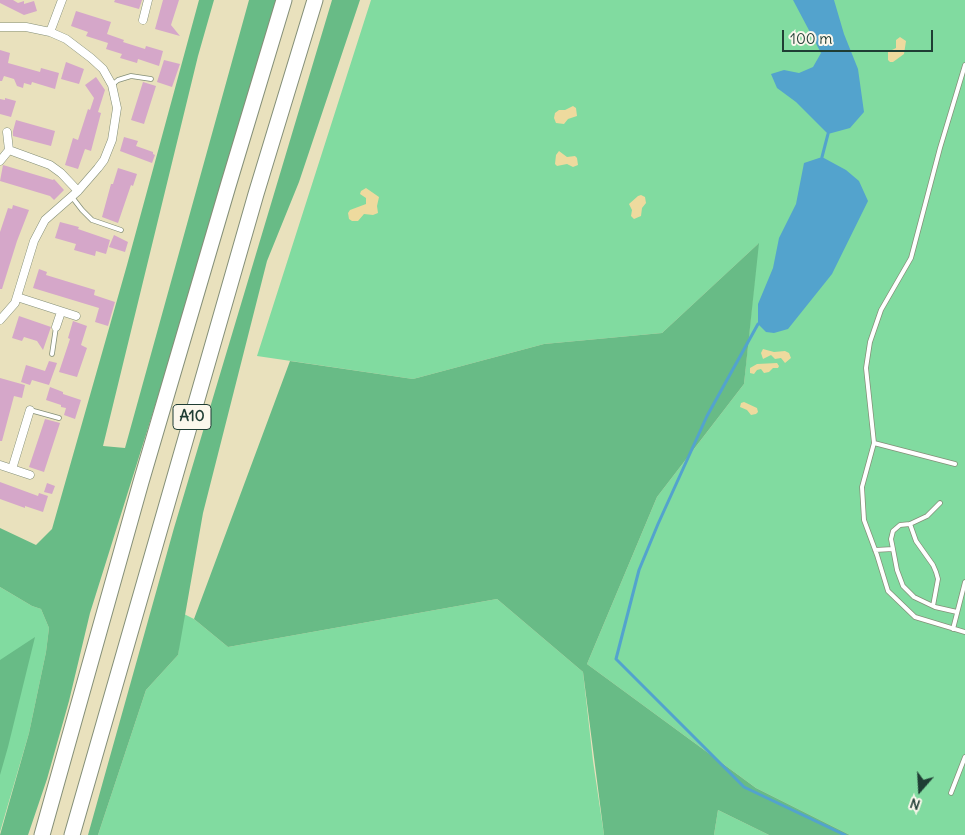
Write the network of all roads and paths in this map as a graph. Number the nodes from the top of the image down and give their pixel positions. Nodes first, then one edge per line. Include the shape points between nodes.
1 (62, 0) edge
2 (148, 0) edge
3 (284, 0) edge
4 (315, 0) edge
5 (143, 20) dead end
6 (0, 27) edge
7 (50, 32) junction
8 (965, 65) edge
9 (151, 79) dead end
10 (112, 85) junction
11 (7, 132) dead end
12 (9, 150) junction
13 (0, 161) edge
14 (75, 194) junction
15 (121, 230) dead end
16 (17, 298) junction
17 (61, 312) junction
18 (76, 316) dead end
19 (0, 320) edge
20 (56, 327) joint
21 (52, 354) dead end
22 (30, 410) joint
23 (59, 418) dead end
24 (874, 443) junction
25 (955, 464) dead end
26 (0, 466) edge
27 (12, 469) junction
28 (30, 475) dead end
29 (940, 503) dead end
30 (910, 524) junction
31 (893, 549) junction
32 (875, 550) junction
33 (965, 582) edge
34 (933, 606) junction
35 (957, 612) junction
36 (953, 629) junction
37 (965, 632) edge
38 (965, 756) edge
39 (951, 793) dead end
40 (42, 835) edge
41 (72, 835) edge

1 - 7 street
2 - 5 street
3 - 40 highway, A10 via 161,415
4 - 41 highway, A10
6 - 7 street via 26,27
7 - 10 street via 66,39 91,58 103,69
8 - 24 lane via 910,258 881,310 870,342 866,368
9 - 10 lane via 131,76
10 - 14 street via 117,108 112,140 98,168
11 - 12 street
12 - 13 street
12 - 14 street via 50,165 61,173
14 - 15 lane via 82,210 92,220
14 - 16 street via 40,226
16 - 17 street
16 - 19 street
17 - 18 street
17 - 20 street
20 - 21 lane
22 - 23 lane
22 - 27 street
24 - 25 lane
24 - 32 lane via 862,487 864,520
26 - 27 street
27 - 28 street
29 - 30 lane via 926,516
30 - 31 lane via 900,525 893,531
30 - 34 lane via 938,579
31 - 32 lane
31 - 34 lane via 903,586 914,597
32 - 36 lane via 888,591 915,617
33 - 35 lane
34 - 35 lane
35 - 36 lane
36 - 37 lane
38 - 39 lane

